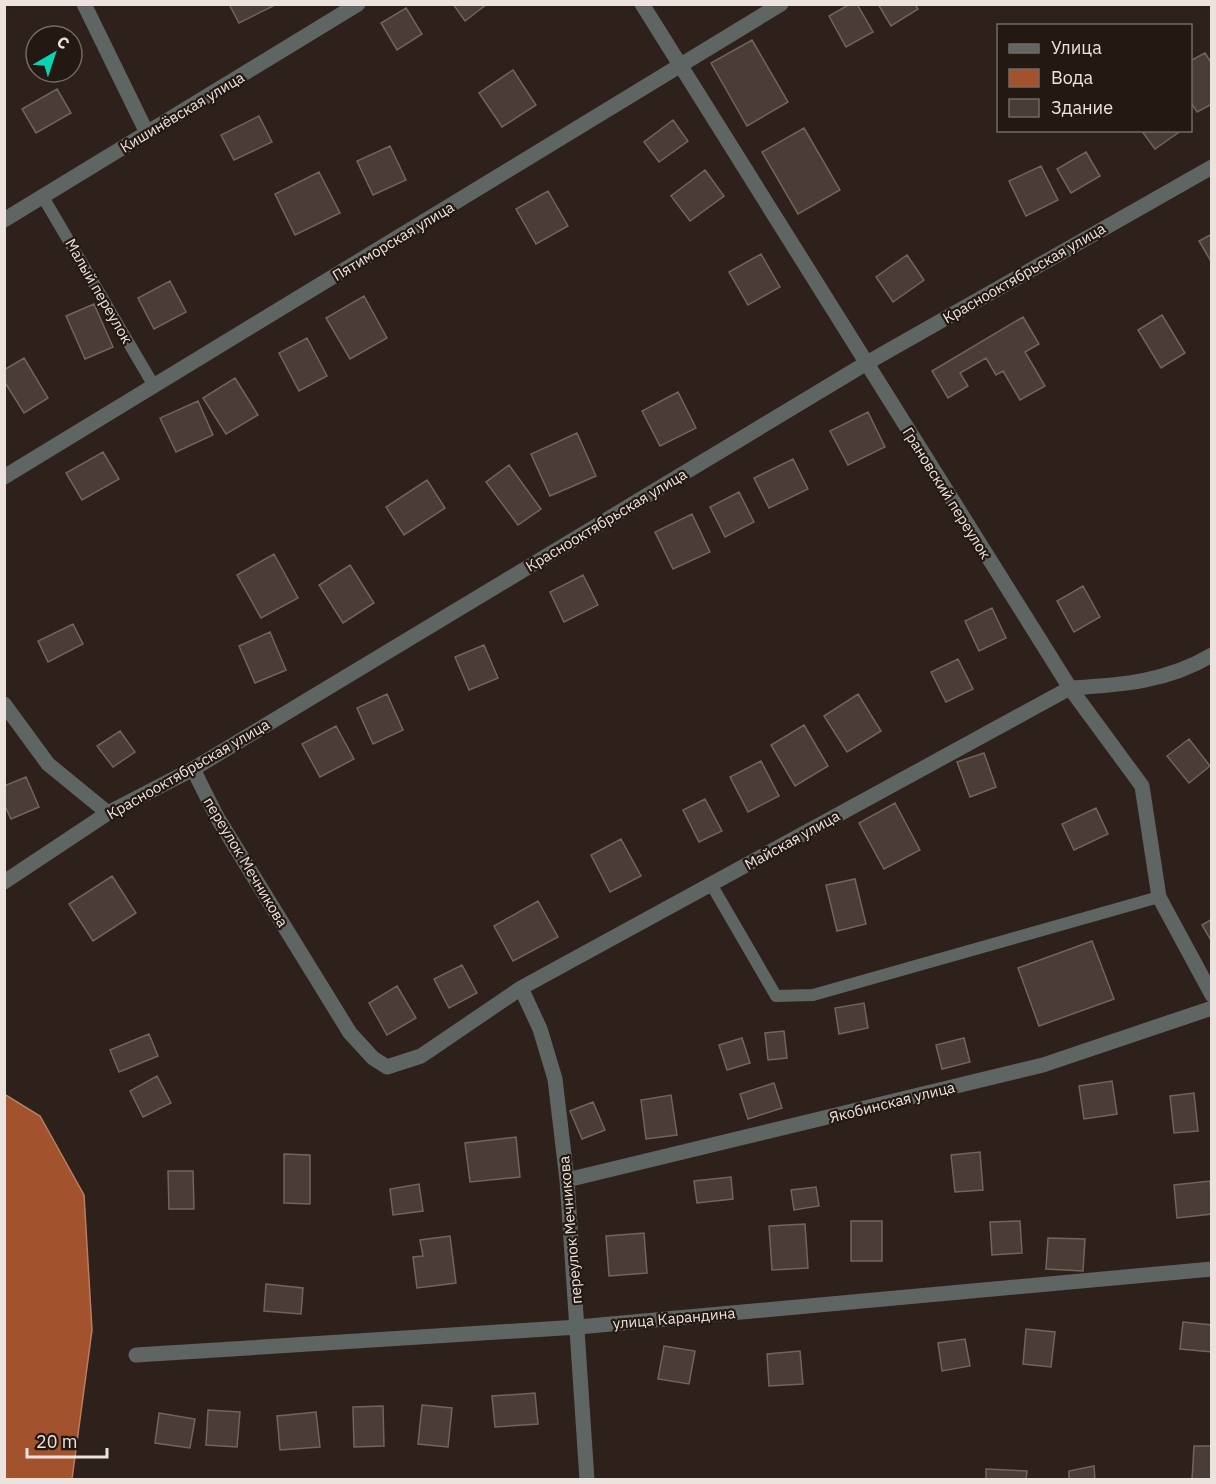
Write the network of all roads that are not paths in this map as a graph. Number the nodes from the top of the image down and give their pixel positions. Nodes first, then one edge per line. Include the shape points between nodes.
1 (84, 4) edge
2 (358, 4) edge
3 (642, 4) edge
4 (781, 4) edge
5 (680, 66) junction
6 (147, 133) junction
7 (1212, 167) edge
8 (43, 197) junction
9 (4, 220) edge
10 (865, 364) junction
11 (154, 386) junction
12 (4, 477) edge
13 (1212, 655) edge
14 (1070, 688) junction
15 (4, 704) edge
16 (193, 769) junction
17 (108, 813) junction
18 (4, 882) edge
19 (711, 884) junction
20 (1159, 897) junction
21 (521, 988) junction
22 (1212, 995) edge
23 (1212, 1008) edge
24 (387, 1067) joint
25 (567, 1180) junction
26 (1212, 1269) edge
27 (578, 1327) junction
28 (136, 1355) dead end
29 (587, 1479) edge

1 - 6 street
2 - 6 street, Кишинёвская улица
3 - 5 street, Грановский переулок
4 - 5 street, Пятиморская улица
5 - 10 street, Грановский переулок
5 - 11 street, Пятиморская улица
6 - 8 street, Кишинёвская улица
7 - 10 street, Краснооктябрьская улица
8 - 9 street, Кишинёвская улица
8 - 11 lane, Малый переулок
10 - 14 street, Грановский переулок
10 - 16 street, Краснооктябрьская улица
11 - 12 street, Пятиморская улица
13 - 14 street, Майская улица via 1186,670 1130,685
14 - 19 street, Майская улица
14 - 20 street, Грановский переулок via 1142,786
15 - 17 street via 48,764
16 - 17 street, Краснооктябрьская улица
16 - 24 street, переулок Мечникова via 217,818 350,1033
17 - 18 street, Краснооктябрьская улица
19 - 20 lane via 776,996 813,995
19 - 21 street, Майская улица
20 - 22 street, Грановский переулок
21 - 24 street, Майская улица via 421,1056
21 - 25 street, переулок Мечникова via 540,1029 555,1078
23 - 25 street, Якобинская улица via 1043,1065
25 - 27 street, переулок Мечникова
26 - 27 street, улица Карандина
27 - 28 street, улица Карандина
27 - 29 street, переулок Мечникова

